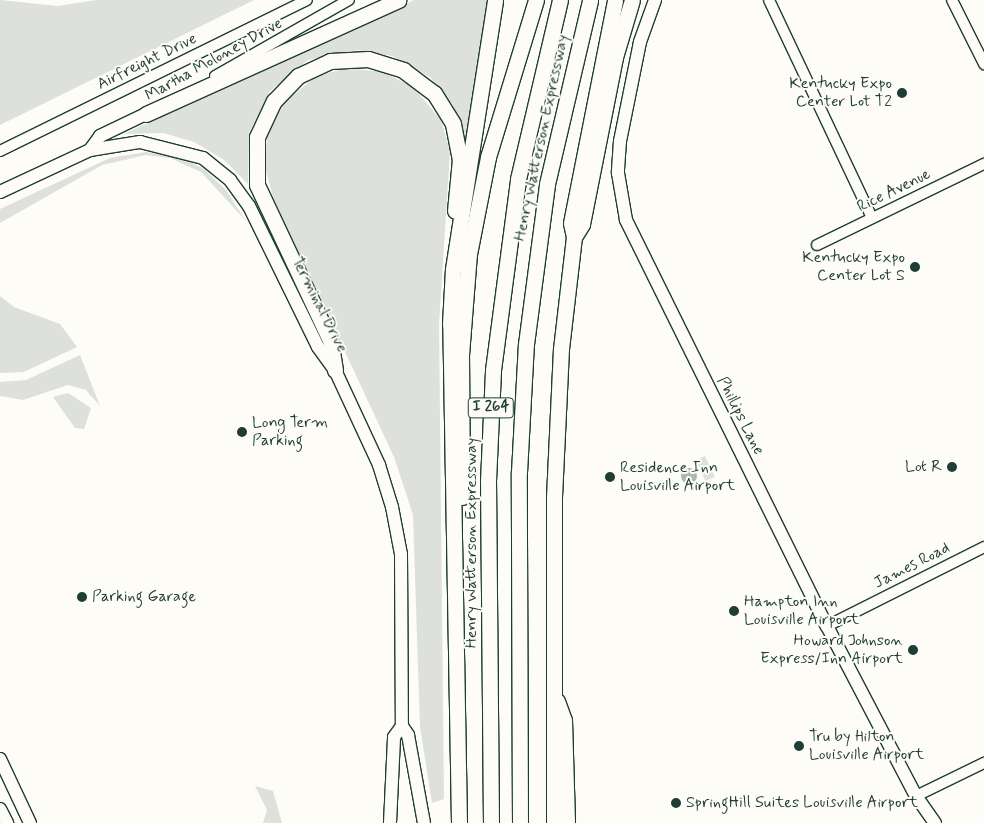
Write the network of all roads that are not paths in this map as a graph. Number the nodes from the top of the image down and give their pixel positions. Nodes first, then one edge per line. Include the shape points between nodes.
1 (307, 0) edge
2 (349, 0) edge
3 (399, 0) edge
4 (495, 0) edge
5 (536, 0) edge
6 (560, 0) edge
7 (590, 0) edge
8 (615, 0) edge
9 (632, 0) edge
10 (655, 0) edge
11 (769, 0) edge
12 (952, 0) edge
13 (984, 64) edge
14 (146, 114) junction
15 (90, 150) junction
16 (0, 151) edge
17 (984, 164) edge
18 (0, 192) edge
19 (872, 218) junction
20 (574, 237) junction
21 (816, 245) dead end
22 (454, 269) junction
23 (335, 370) junction
24 (984, 547) edge
25 (458, 619) junction
26 (827, 626) junction
27 (556, 697) junction
28 (402, 726) junction
29 (0, 760) edge
30 (984, 763) edge
31 (916, 796) junction
32 (394, 805) junction
33 (0, 809) edge
34 (7, 823) edge
35 (30, 823) edge
36 (390, 823) edge
37 (397, 823) edge
38 (424, 823) edge
39 (459, 823) edge
40 (491, 823) edge
41 (520, 823) edge
42 (554, 823) edge
43 (567, 823) edge
44 (935, 823) edge

1 - 16 street, Airfreight Drive
2 - 14 street, Martha Moloney Drive
3 - 14 highway
4 - 22 highway
5 - 25 highway via 488,157 469,254 461,355 463,602
6 - 40 highway, Henry Watterson Expressway / I 264 via 518,179 493,370 488,490
7 - 41 highway, Henry Watterson Expressway / I 264 via 547,184 526,344 519,472
8 - 20 highway via 571,223
9 - 20 highway via 615,57 582,224
10 - 26 main road, Phillips Lane via 640,42 620,141 618,174 626,220
11 - 19 street
12 - 13 street
14 - 15 main road via 100,136
15 - 18 main road, Terminal Drive
15 - 23 main road, Terminal Drive via 156,143 192,153 221,172 258,222 318,347
17 - 19 street, Rice Avenue
19 - 21 street, Rice Avenue
20 - 27 highway via 556,418
22 - 23 highway via 458,140 434,93 403,70 368,59 330,61 298,76 274,101 261,124 256,176 263,201 330,340
22 - 25 highway via 449,369
23 - 28 main road, Terminal Drive via 379,465 392,507 401,554
24 - 26 street, James Road
25 - 39 highway
26 - 31 main road, Phillips Lane
27 - 42 highway
27 - 43 highway via 564,720
28 - 32 main road, Terminal Drive via 394,737
28 - 38 main road, Terminal Drive via 408,735
29 - 35 main road
30 - 31 street
31 - 44 main road, Phillips Lane
32 - 36 main road, Terminal Drive
32 - 37 main road
33 - 34 main road

